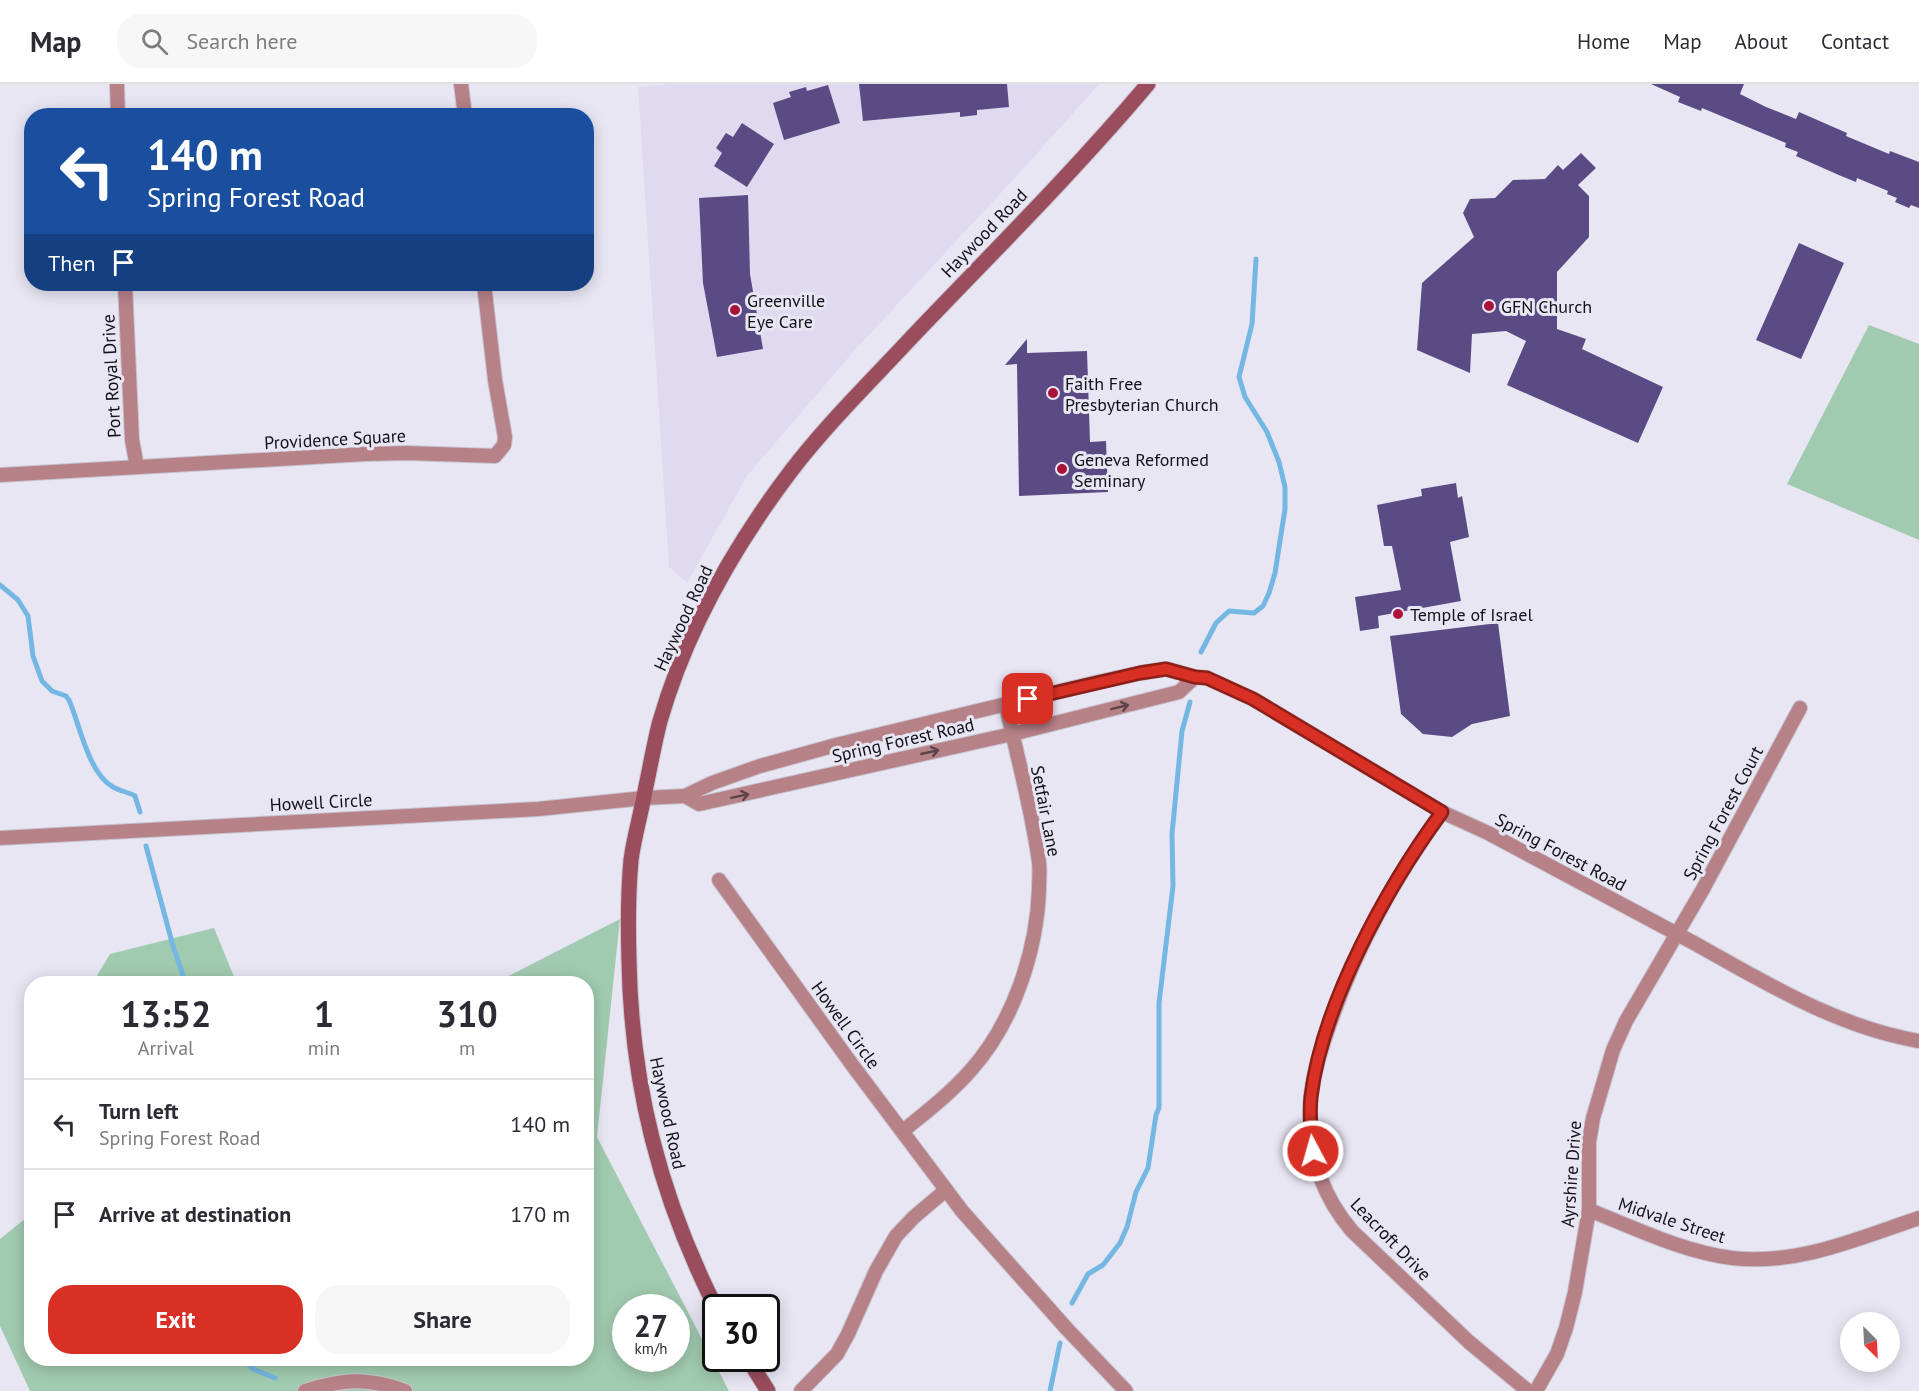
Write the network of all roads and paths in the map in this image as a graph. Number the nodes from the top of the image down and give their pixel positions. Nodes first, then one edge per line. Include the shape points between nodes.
1 (117, 84) edge
2 (461, 84) edge
3 (1148, 84) edge
4 (118, 108) edge
5 (464, 108) edge
6 (125, 291) edge
7 (485, 291) edge
8 (136, 467) junction
9 (0, 475) edge
10 (1195, 677) junction
11 (1006, 705) junction
12 (1800, 708) dead end
13 (1012, 734) junction
14 (685, 796) junction
15 (644, 798) junction
16 (1442, 812) junction
17 (0, 838) edge
18 (719, 880) dead end
19 (1676, 934) junction
20 (1919, 1041) edge
21 (903, 1131) junction
22 (946, 1190) junction
23 (1589, 1210) junction
24 (1919, 1218) edge
25 (710, 1294) edge
26 (756, 1372) edge
27 (305, 1391) edge
28 (405, 1391) edge
29 (768, 1391) edge
30 (801, 1391) edge
31 (1126, 1391) edge
32 (1528, 1391) edge
33 (1536, 1391) edge

1 - 4 street
2 - 5 street
3 - 15 main road, Haywood Road via 1072,170 825,430 752,524 699,622 675,678 660,722
6 - 8 street, Port Royal Drive
7 - 8 street, Providence Square via 505,437 495,456 387,454
8 - 9 street, Providence Square
10 - 11 street, Spring Forest Road via 1166,669
13 -> 10 street, Spring Forest Road via 1179,692
10 - 16 street, Spring Forest Road via 1207,678 1253,699
11 - 13 street, Setfair Lane
11 - 14 street, Spring Forest Road via 760,766
12 - 19 street, Spring Forest Court
14 -> 13 street, Spring Forest Road via 699,804
13 - 21 street, Setfair Lane via 1039,863 1038,906 1029,958 1009,1009 979,1060 941,1100
14 - 15 street, Spring Forest Road
15 - 17 street, Howell Circle via 538,809
15 - 25 main road, Haywood Road via 632,858 628,924 639,1080 660,1172
16 - 19 street, Spring Forest Road
16 - 32 street, Leacroft Drive via 1385,902 1336,1004 1311,1097 1313,1151 1327,1194 1352,1230 1469,1342
18 - 21 street, Howell Circle
19 - 20 street, Spring Forest Road via 1794,998 1853,1024
19 - 23 street, Ayrshire Drive via 1626,1021 1605,1074 1589,1142
21 - 22 street, Howell Circle
22 - 30 street via 896,1236 837,1354
22 - 31 street, Howell Circle
23 - 24 street, Midvale Street via 1701,1251 1761,1259 1821,1250
23 - 33 street, Ayrshire Drive via 1566,1328 1557,1354
26 - 29 main road
27 - 28 street via 348,1381 371,1381

